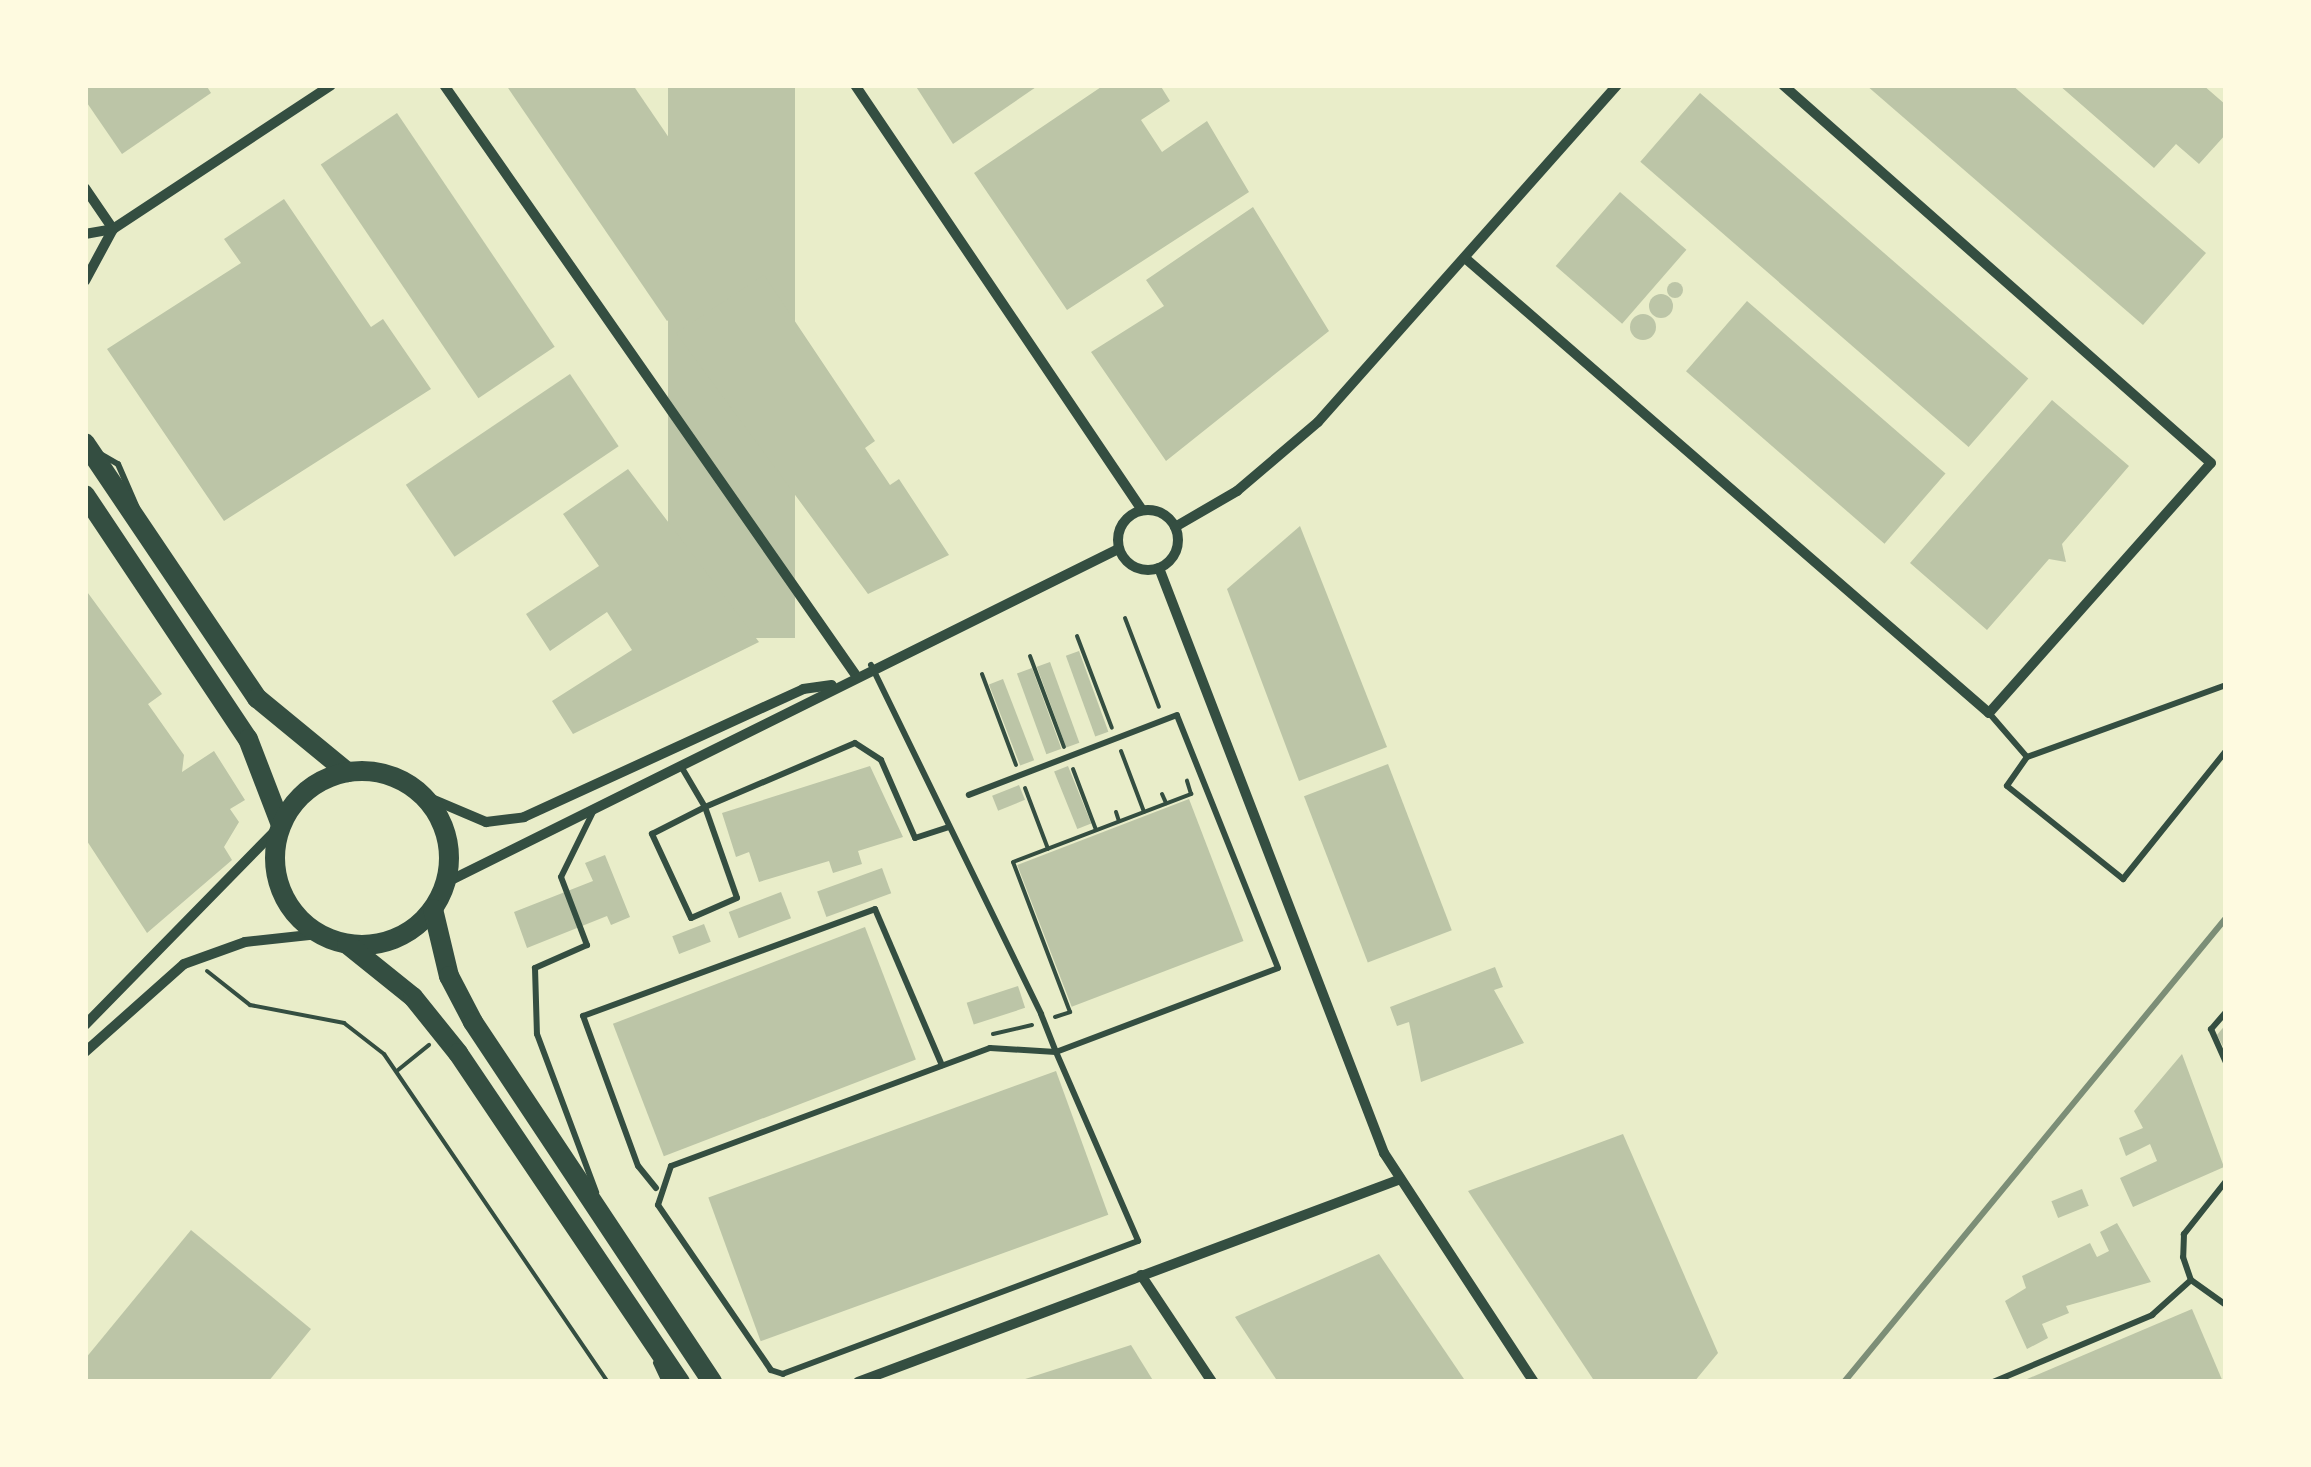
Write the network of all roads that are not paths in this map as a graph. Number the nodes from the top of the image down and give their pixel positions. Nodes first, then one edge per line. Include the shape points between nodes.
1 (331, 85) edge
2 (444, 85) edge
3 (855, 85) edge
4 (1617, 85) edge
5 (1783, 85) edge
6 (85, 188) edge
7 (113, 229) junction
8 (85, 234) edge
9 (1465, 258) junction
10 (85, 281) edge
11 (87, 444) edge
12 (85, 495) edge
13 (1142, 510) junction
14 (1175, 528) junction
15 (1118, 549) junction
16 (1159, 568) junction
17 (871, 666) junction
18 (855, 674) junction
19 (832, 685) junction
20 (2226, 685) edge
21 (1989, 714) junction
22 (2226, 752) edge
23 (2027, 757) junction
24 (682, 768) junction
25 (347, 772) junction
26 (420, 794) junction
27 (969, 795) dead end
28 (705, 806) junction
29 (593, 811) junction
30 (281, 825) junction
31 (950, 826) junction
32 (445, 884) junction
33 (433, 909) junction
34 (319, 934) junction
35 (347, 944) junction
36 (2226, 1012) edge
37 (85, 1024) edge
38 (85, 1052) edge
39 (1056, 1052) junction
40 (2226, 1062) edge
41 (942, 1066) junction
42 (1398, 1180) junction
43 (2226, 1180) edge
44 (657, 1189) junction
45 (621, 1248) junction
46 (1140, 1275) junction
47 (2191, 1280) junction
48 (624, 1299) junction
49 (2226, 1305) edge
50 (665, 1382) edge
51 (680, 1382) edge
52 (712, 1382) edge
53 (858, 1382) edge
54 (1212, 1382) edge
55 (1534, 1382) edge
56 (1992, 1382) edge

1 - 7 street
2 - 18 street
3 - 13 street
4 - 9 street
5 - 21 street via 2211,463
6 - 7 street
7 - 8 street
7 - 10 street
9 - 14 street via 1318,422 1237,491
9 - 21 street
11 - 25 highway via 257,698
12 - 30 highway via 248,739
13 - 14 street
13 - 15 street via 1119,528
14 - 16 street via 1176,551
15 - 16 street via 1130,565
15 - 17 street
16 - 42 street
17 - 18 street
17 - 31 lane
18 - 19 street
19 - 24 street via 813,704
19 - 26 street via 804,689 524,817 486,822
20 - 23 lane
21 - 23 lane
22 - 23 lane via 2123,879 2007,786
24 - 28 lane
24 - 29 street
25 - 26 highway via 386,775
25 - 30 highway via 313,786
26 - 32 highway via 443,826
27 - 39 lane via 1177,715 1278,968
28 - 28 lane via 737,898 691,918 652,834
28 - 31 lane via 855,743 882,760 916,838
29 - 32 street
29 - 45 lane via 560,877 588,945 535,968 537,1034
30 - 34 highway via 280,889
30 - 37 street
31 - 39 lane
32 - 33 highway
33 - 35 highway via 399,937
33 - 45 highway via 449,976 473,1022
34 - 35 highway
34 - 38 street via 245,942 184,964
35 - 48 highway via 413,997 458,1053
36 - 40 lane via 2211,1030
39 - 41 lane via 990,1048
39 - 44 lane via 1138,1241 783,1374 757,1359 658,1205
41 - 44 lane via 672,1166
41 - 44 lane via 874,909 583,1016 638,1166
42 - 46 street
42 - 55 street
43 - 47 lane via 2184,1234
45 - 52 highway
46 - 53 street
46 - 54 street
47 - 49 lane
47 - 56 lane via 2152,1315
48 - 50 lane
48 - 51 highway

